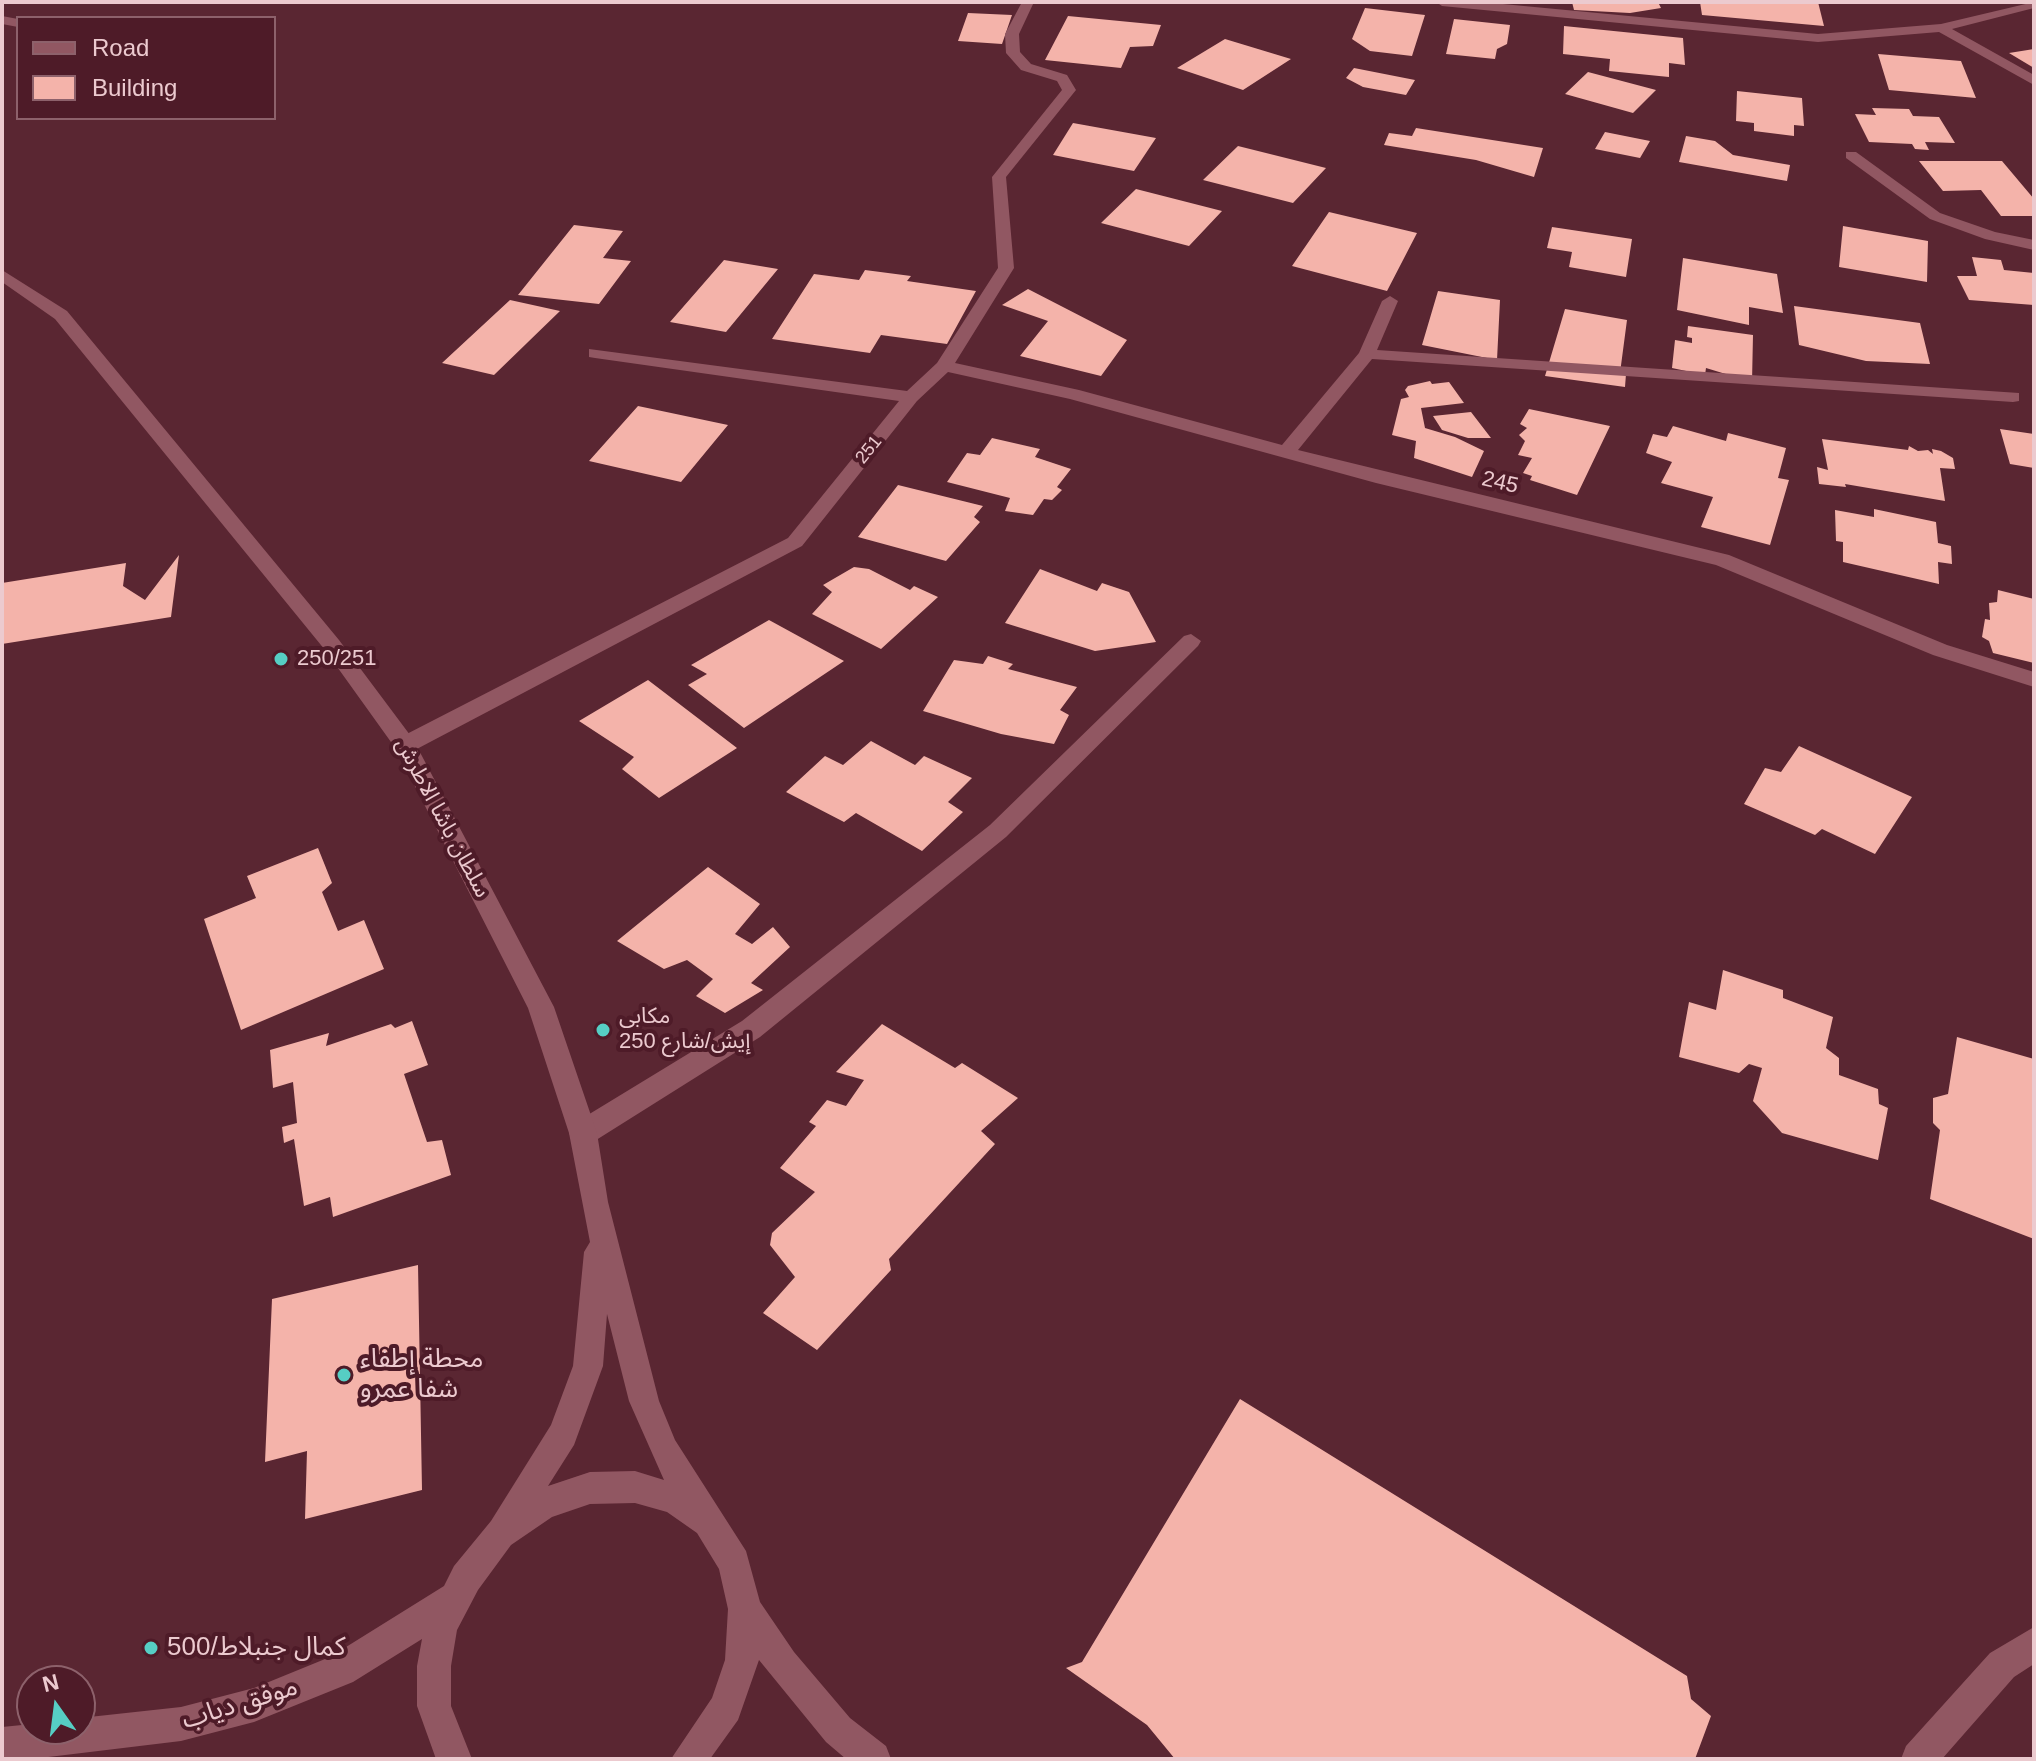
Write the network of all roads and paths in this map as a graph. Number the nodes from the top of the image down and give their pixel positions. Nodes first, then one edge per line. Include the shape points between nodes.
1 (1028, 2) edge
2 (1442, 2) edge
3 (2034, 4) edge
4 (1941, 28) junction
5 (2034, 81) edge
6 (1851, 155) dead end
7 (2034, 245) edge
8 (2, 275) edge
9 (1390, 301) dead end
10 (595, 353) dead end
11 (1367, 354) junction
12 (944, 366) junction
13 (911, 397) junction
14 (2013, 397) dead end
15 (1286, 452) junction
16 (1191, 641) dead end
17 (2034, 680) edge
18 (405, 745) junction
19 (583, 1133) junction
20 (594, 1202) junction
21 (710, 1525) junction
22 (500, 1534) junction
23 (456, 1598) junction
24 (745, 1609) junction
25 (2034, 1644) edge
26 (2, 1745) edge
27 (454, 1759) edge
28 (689, 1759) edge
29 (873, 1759) edge
30 (1919, 1759) edge

1 - 12 street, 251 via 1012,34 1013,53 1026,67 1062,78 1069,90 999,177 1006,268
2 - 4 street via 1818,38
3 - 4 street
4 - 5 street
6 - 7 street via 1935,216
8 - 18 street, سلطان باشا الاطرش via 61,315 332,645
9 - 11 street
10 - 13 street
11 - 14 street
11 - 15 street
12 - 13 street, 251
12 - 15 street, 245 via 1073,394
13 - 18 street, 251 via 795,542
15 - 17 street, 245 via 1722,560 1940,650
16 - 19 street via 998,831 751,1029
18 - 19 street, سلطان باشا الاطرش via 541,1007
19 - 20 street, سلطان باشا الاطرش
20 - 21 street, سلطان باشا الاطرش via 644,1401 664,1451
20 - 22 street, سلطان باشا الاطرش via 599,1271 588,1366 563,1434
21 - 22 street via 675,1499 635,1487 590,1488 543,1504
21 - 24 street, سلطان باشا الاطرش via 734,1563
22 - 23 street
23 - 26 street, موفق دياب via 341,1670 254,1705 181,1724
23 - 27 street via 441,1627 434,1666 434,1706
24 - 28 street via 742,1660 726,1708
24 - 29 street via 782,1664 838,1730
25 - 30 street via 2002,1665

